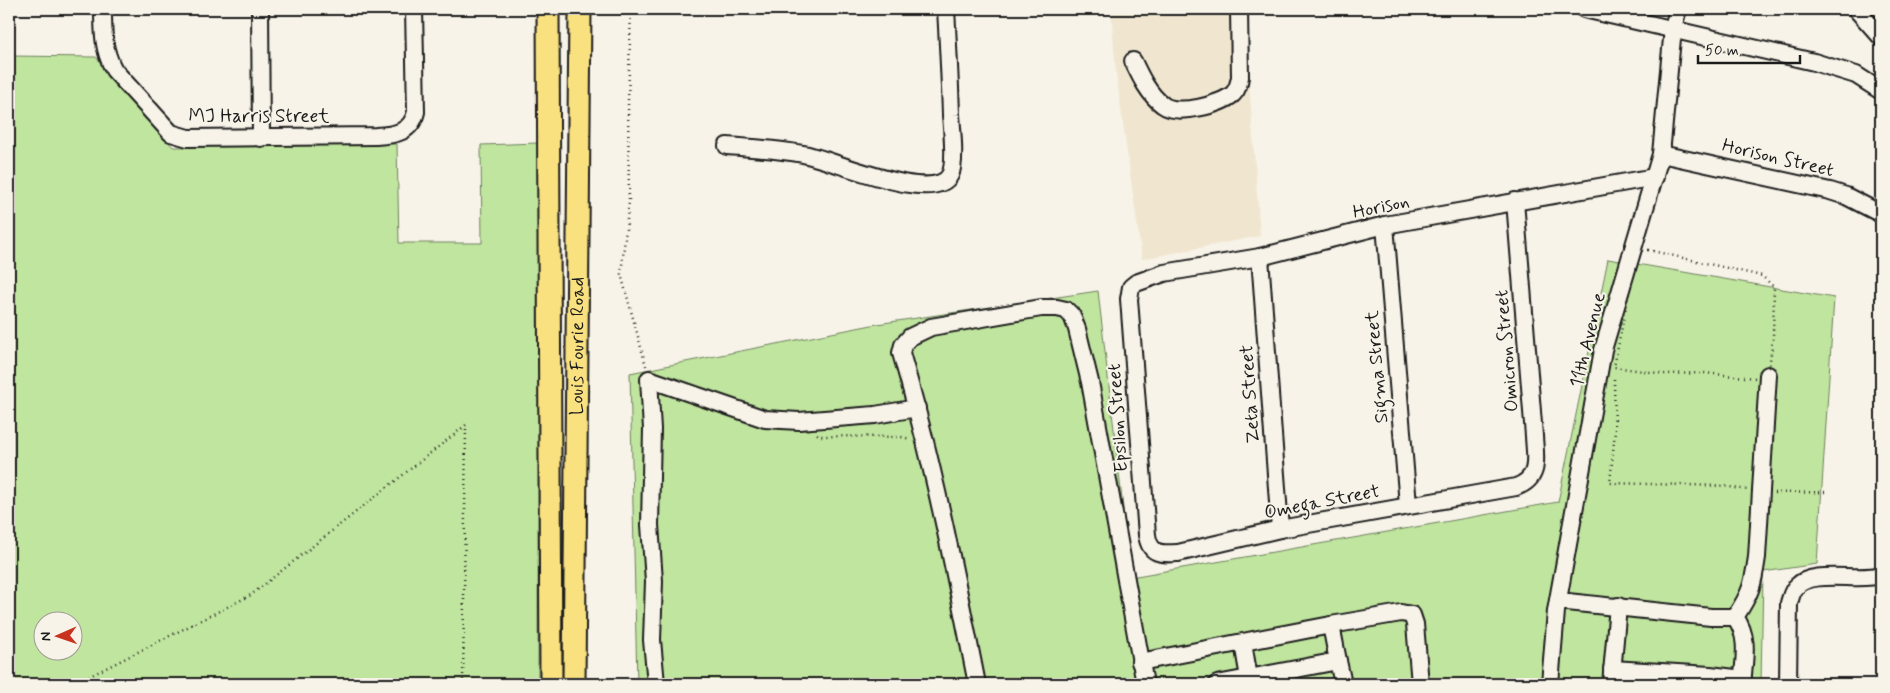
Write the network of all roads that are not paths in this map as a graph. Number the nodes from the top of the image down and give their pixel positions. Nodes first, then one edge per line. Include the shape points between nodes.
1 (103, 9) edge
2 (260, 9) edge
3 (414, 9) edge
4 (548, 9) edge
5 (580, 9) edge
6 (946, 9) edge
7 (1239, 9) edge
8 (1584, 9) edge
9 (1678, 9) edge
10 (1856, 9) edge
11 (1673, 28) junction
12 (1881, 37) edge
13 (1133, 61) dead end
14 (1881, 91) edge
15 (261, 138) junction
16 (727, 146) dead end
17 (1661, 154) junction
18 (1655, 177) junction
19 (1515, 201) junction
20 (1881, 214) edge
21 (1385, 225) junction
22 (1260, 257) junction
23 (1129, 299) joint
24 (1768, 375) road end
25 (917, 408) junction
26 (1516, 487) joint
27 (1408, 506) junction
28 (1280, 529) junction
29 (1147, 535) joint
30 (1881, 575) edge
31 (1558, 601) junction
32 (1618, 606) junction
33 (1735, 617) junction
34 (1331, 625) junction
35 (1243, 643) junction
36 (1338, 661) junction
37 (1140, 662) junction
38 (1611, 676) edge
39 (1249, 681) edge
40 (1743, 682) edge
41 (552, 684) edge
42 (574, 684) edge
43 (656, 684) edge
44 (977, 684) edge
45 (1145, 684) edge
46 (1217, 684) edge
47 (1343, 684) edge
48 (1420, 684) edge
49 (1550, 684) edge
50 (1788, 684) edge

1 - 15 street, MJ Harris Street via 104,43 114,70 171,133 188,138
2 - 15 street
3 - 15 street, MJ Harris Street via 416,112 414,120 405,129 394,135
4 - 41 main road, Louis Fourie Road
5 - 42 main road, Louis Fourie Road
6 - 16 street via 953,141 952,169 942,184 904,184 804,154
7 - 13 street via 1239,85 1232,95 1214,104 1184,110 1164,106 1144,83
8 - 11 street
9 - 11 street, 11th Avenue
10 - 12 street
11 - 14 street via 1814,62 1856,76
11 - 17 street, 11th Avenue
17 - 18 street, 11th Avenue
17 - 20 street, Horison Street via 1830,191
18 - 19 street, Horison
18 - 31 street, 11th Avenue via 1603,350
19 - 21 street, Horison
19 - 26 street, Omicron Street via 1535,464 1531,478
21 - 22 street, Horison
21 - 27 street, Sigma Street
22 - 23 street, Horison via 1144,278 1131,287
22 - 28 street, Zeta Street
23 - 29 street, Epsilon Street
24 - 33 street via 1754,580 1749,596
25 - 37 street via 901,353 910,337 931,327 1041,308 1066,310 1072,316 1090,382
25 - 43 street via 800,421 765,419 649,379 652,429 650,525 654,580 652,640
25 - 44 street
26 - 27 street, Omega Street
27 - 28 street, Omega Street
28 - 29 street, Omega Street via 1162,554 1150,546
30 - 50 street via 1816,578 1797,585 1789,603
31 - 32 street
31 - 49 street, 11th Avenue
32 - 33 street
32 - 38 street
33 - 40 street via 1744,636
34 - 35 street
34 - 36 street
34 - 48 street via 1408,612 1412,614
35 - 37 street
35 - 39 street
36 - 39 street
36 - 47 street
37 - 45 street
38 - 40 street
39 - 46 street

